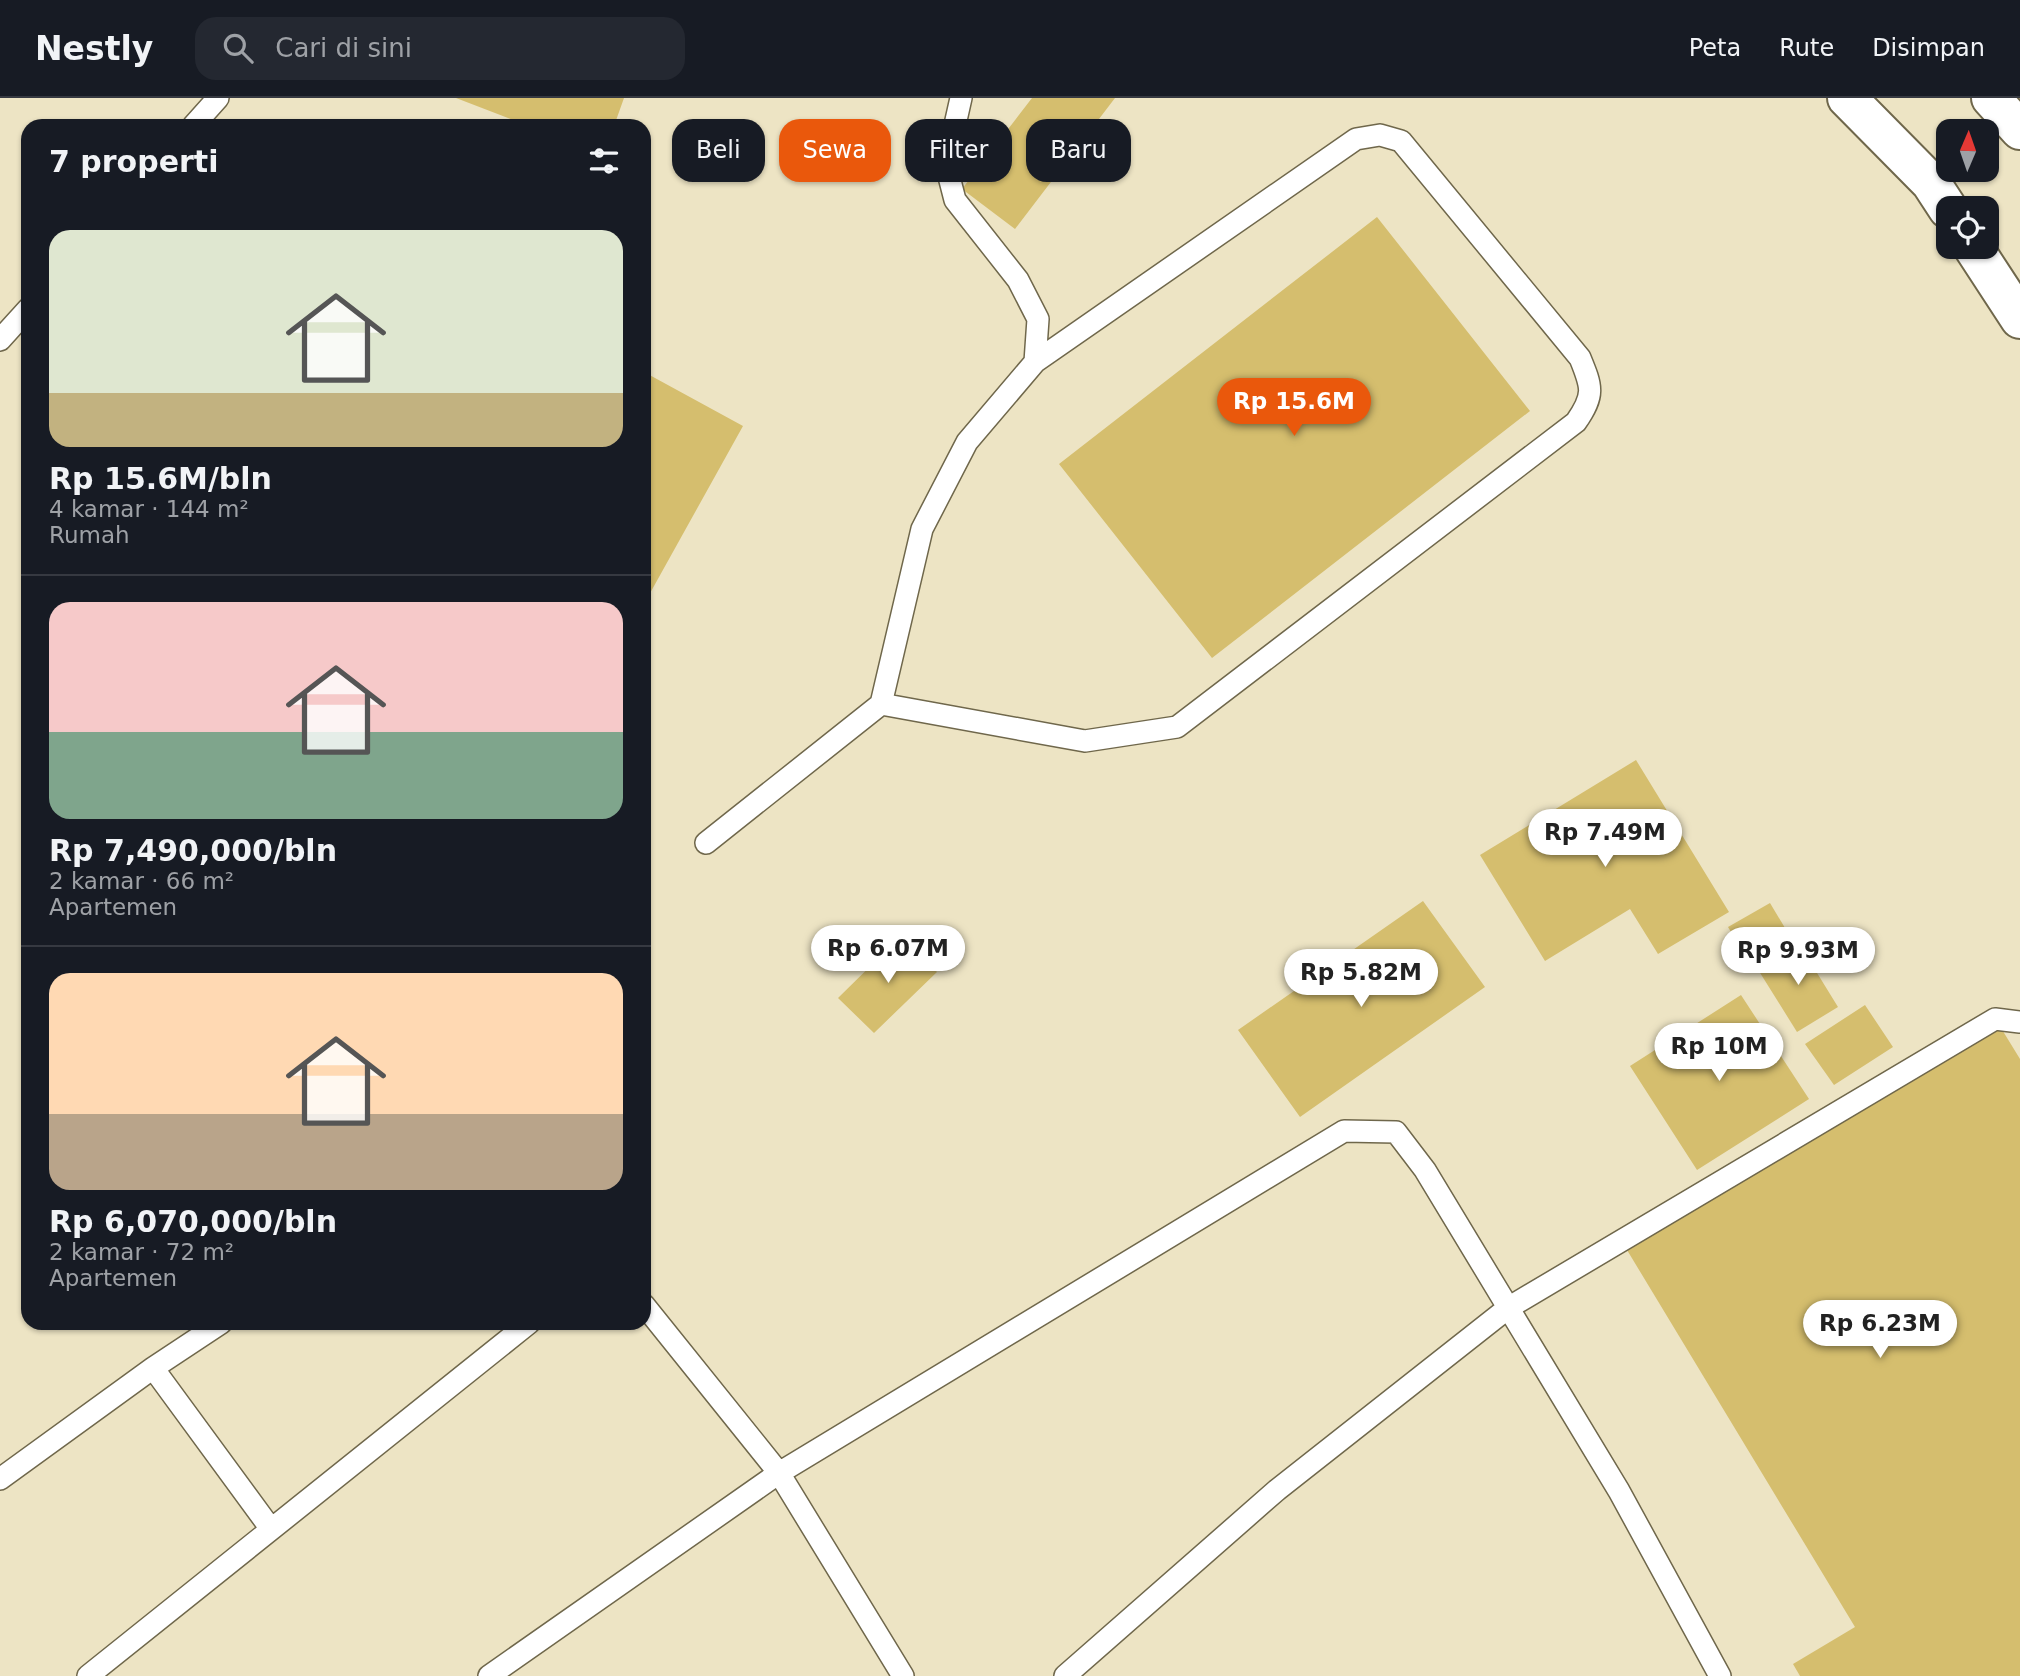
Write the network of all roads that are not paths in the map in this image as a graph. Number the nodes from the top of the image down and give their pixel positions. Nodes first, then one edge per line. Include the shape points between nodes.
1 (218, 98) edge
2 (961, 98) edge
3 (1847, 98) edge
4 (1991, 98) edge
5 (199, 119) edge
6 (2020, 130) edge
7 (1939, 196) edge
8 (1981, 259) edge
9 (21, 317) edge
10 (2020, 319) edge
11 (0, 340) edge
12 (1035, 362) junction
13 (881, 704) junction
14 (706, 843) dead end
15 (2020, 1022) edge
16 (1508, 1308) junction
17 (651, 1314) edge
18 (210, 1330) edge
19 (521, 1330) edge
20 (153, 1368) junction
21 (779, 1473) junction
22 (0, 1479) edge
23 (271, 1529) junction
24 (88, 1676) edge
25 (489, 1676) edge
26 (903, 1676) edge
27 (1065, 1676) edge
28 (1720, 1676) edge

1 - 5 lane
2 - 12 lane via 946,165 955,200 1018,280 1038,319
3 - 7 highway
4 - 6 highway
8 - 10 highway
9 - 11 lane
12 - 13 lane via 967,442 922,529
12 - 13 lane via 1356,139 1380,135 1401,141 1580,358 1591,384 1587,407 1576,422 1177,727 1084,741
13 - 14 lane
15 - 16 lane via 1994,1019
16 - 21 lane via 1425,1170 1396,1132 1343,1131
16 - 27 lane via 1277,1490
16 - 28 lane via 1619,1491
17 - 21 lane
18 - 20 lane
19 - 23 lane
20 - 22 lane
20 - 23 lane
21 - 25 lane
21 - 26 lane
23 - 24 lane

